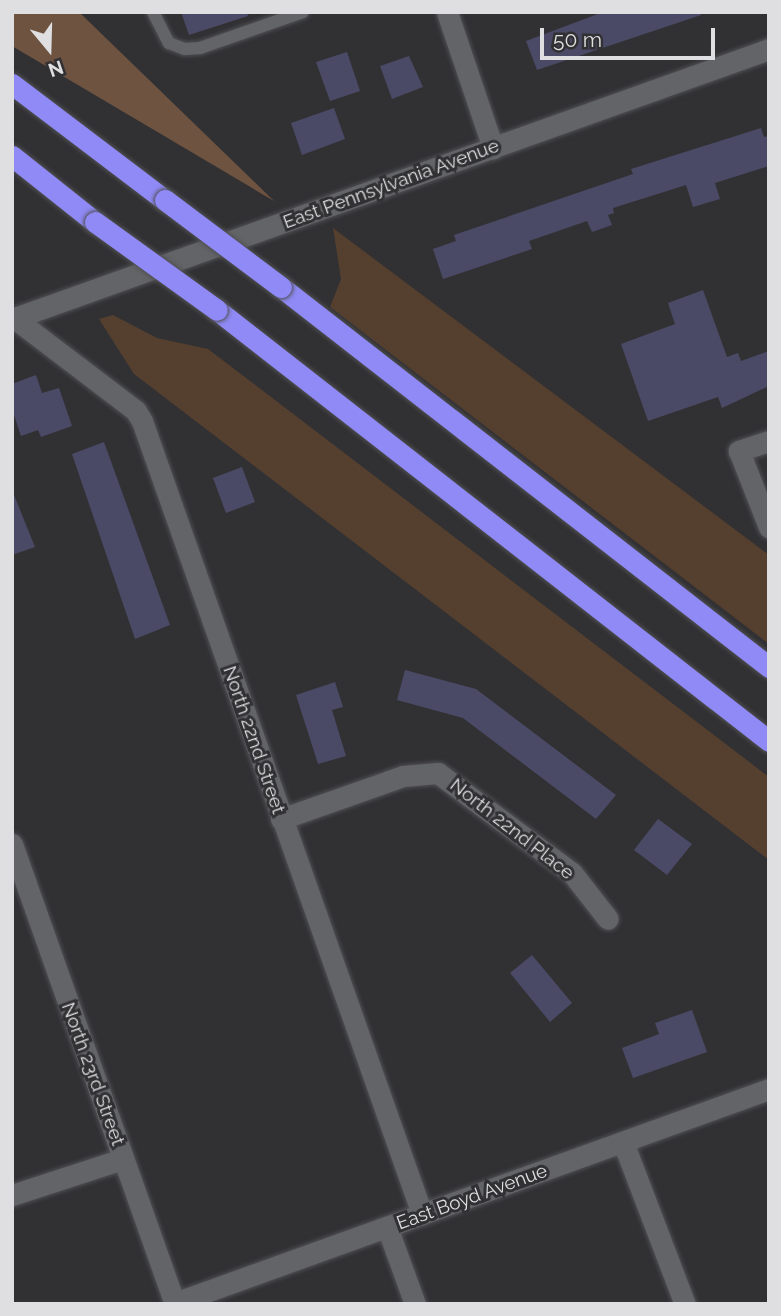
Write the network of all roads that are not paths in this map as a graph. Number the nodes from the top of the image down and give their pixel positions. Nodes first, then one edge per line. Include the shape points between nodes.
1 (153, 12) edge
2 (303, 12) edge
3 (447, 12) edge
4 (769, 49) edge
5 (18, 87) edge
6 (493, 148) junction
7 (12, 156) edge
8 (13, 319) edge
9 (769, 441) edge
10 (769, 527) edge
11 (769, 667) edge
12 (769, 741) edge
13 (281, 819) junction
14 (12, 844) edge
15 (607, 919) dead end
16 (769, 1089) edge
17 (623, 1142) junction
18 (123, 1159) junction
19 (12, 1195) edge
20 (422, 1214) junction
21 (387, 1227) junction
22 (175, 1303) edge
23 (415, 1304) edge
24 (685, 1304) edge

1 - 2 lane via 169,43 185,49 200,48
3 - 6 street
4 - 6 street, East Pennsylvania Avenue
5 - 11 highway, bridge
6 - 8 street, East Pennsylvania Avenue
7 - 12 highway, bridge
8 - 13 street, North 22nd Street via 136,411 142,421
9 - 10 street via 740,451
13 - 15 street, North 22nd Place via 403,776 438,774 572,873
13 - 20 street, North 22nd Street
14 - 18 street, North 23rd Street
16 - 17 street, East Boyd Avenue
17 - 20 street, East Boyd Avenue
17 - 24 street
18 - 19 street
18 - 22 street, North 23rd Street
20 - 21 street, East Boyd Avenue
21 - 22 street, East Boyd Avenue
21 - 23 street

